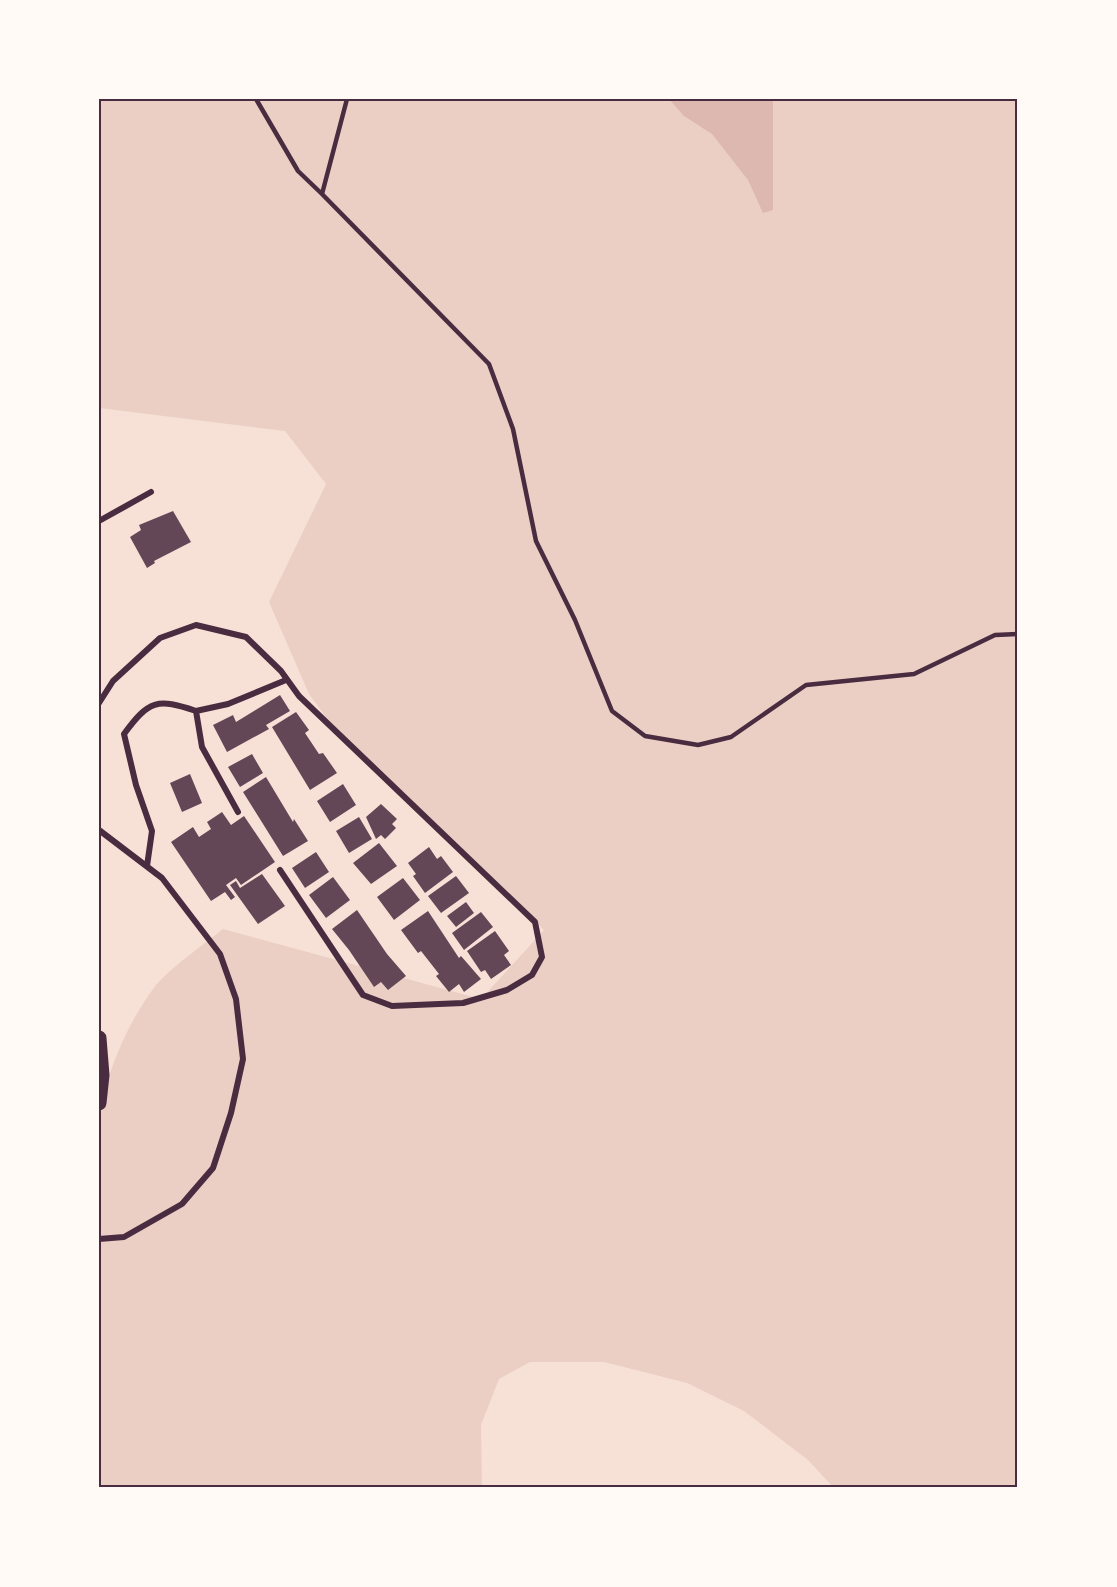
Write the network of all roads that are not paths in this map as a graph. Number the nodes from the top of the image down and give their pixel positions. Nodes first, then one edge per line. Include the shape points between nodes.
1 (256, 99) edge
2 (347, 99) edge
3 (322, 194) junction
4 (151, 492) dead end
5 (99, 521) edge
6 (1018, 634) edge
7 (286, 680) junction
8 (99, 704) edge
9 (196, 711) junction
10 (238, 812) dead end
11 (99, 831) edge
12 (147, 866) junction
13 (280, 870) dead end
14 (99, 1038) edge
15 (99, 1103) edge
16 (99, 1239) edge

1 - 3 lane via 298,171
2 - 3 lane
3 - 6 lane via 489,364 513,429 536,542 575,620 612,711 645,736 698,745 731,737 806,685 914,674 995,635
4 - 5 street
7 - 8 street via 246,637 196,625 160,638 113,681
7 - 9 street via 228,704
7 - 13 street via 298,696 535,922 542,957 532,975 507,990 463,1003 392,1006 363,994
9 - 10 street via 202,747
9 - 12 street via 167,701 141,711 124,734 152,831
11 - 12 street
12 - 16 street via 162,878 220,954 236,999 243,1059 213,1168 182,1204 124,1237
14 - 15 main road

